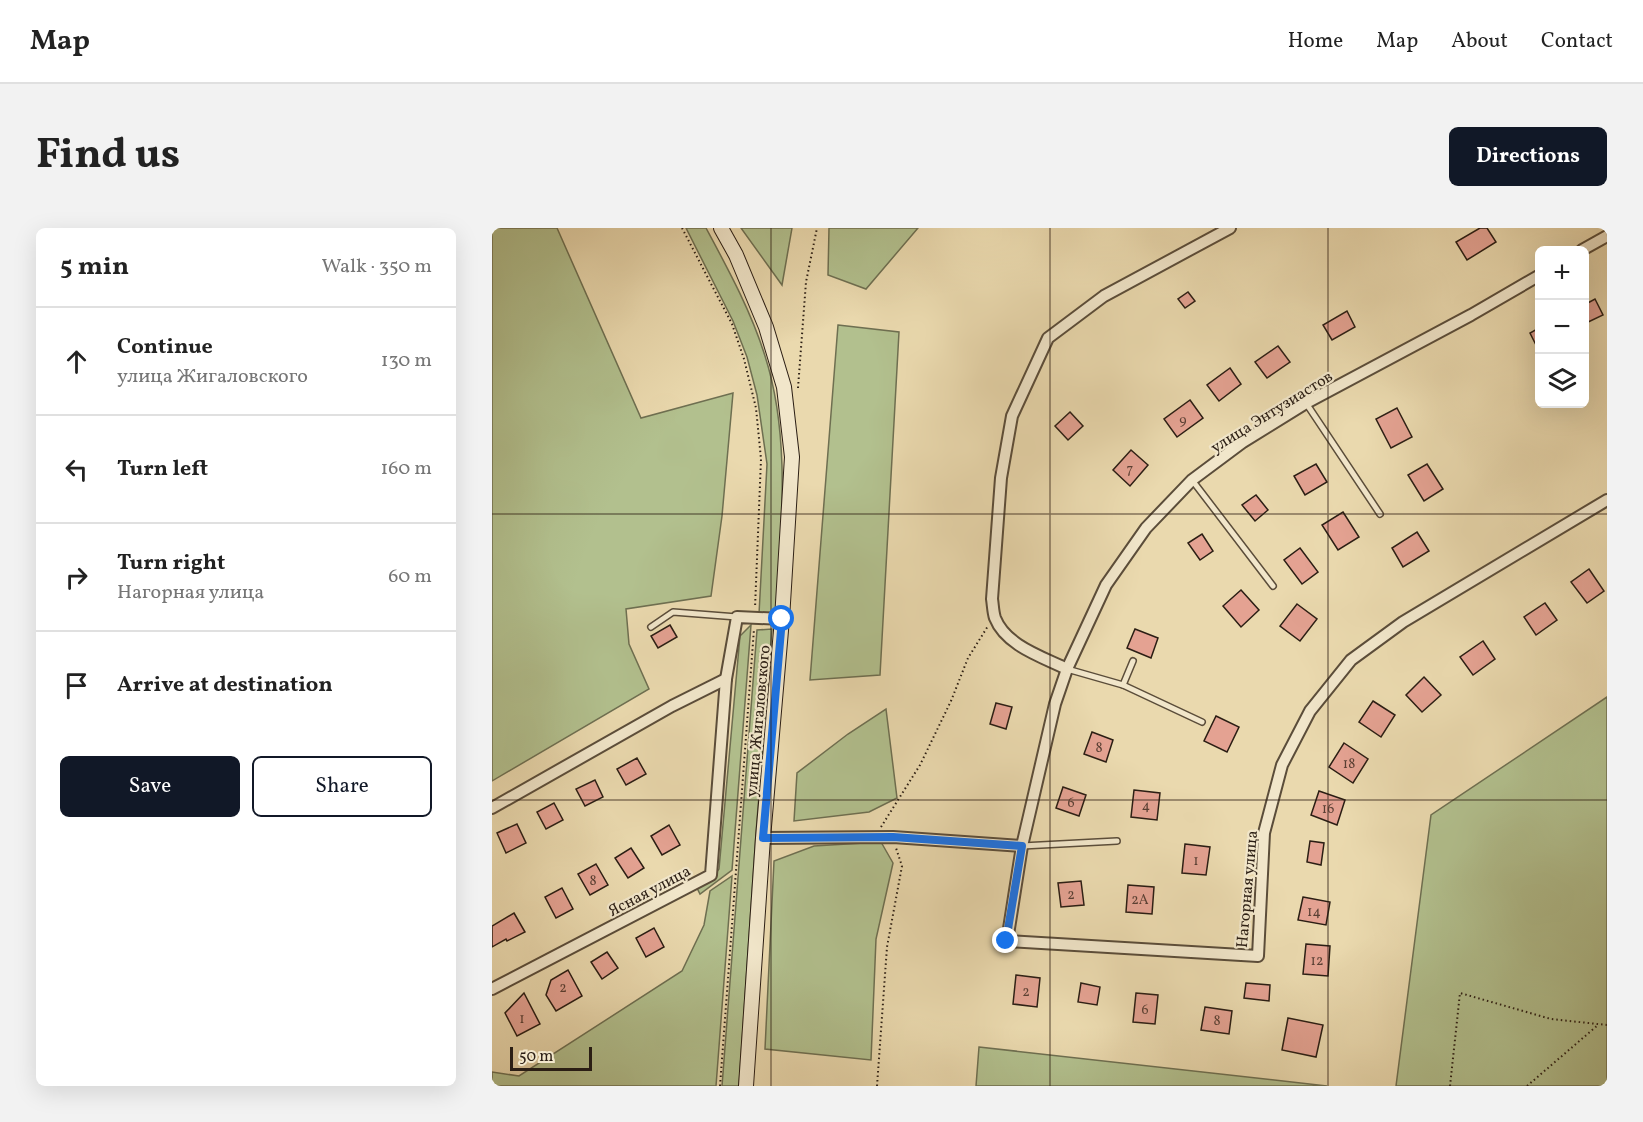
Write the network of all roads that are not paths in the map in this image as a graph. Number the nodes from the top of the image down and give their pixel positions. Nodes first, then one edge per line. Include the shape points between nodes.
1 (721, 228) edge
2 (1230, 228) edge
3 (1607, 236) edge
4 (1589, 246) edge
5 (1535, 277) edge
6 (1306, 403) junction
7 (1192, 480) junction
8 (1607, 500) edge
9 (1380, 513) dead end
10 (1273, 586) dead end
11 (737, 617) junction
12 (782, 619) junction
13 (651, 627) dead end
14 (1133, 661) dead end
15 (1067, 669) junction
16 (726, 679) junction
17 (1123, 685) junction
18 (1202, 722) dead end
19 (492, 808) edge
20 (763, 838) junction
21 (1118, 841) dead end
22 (1022, 846) junction
23 (492, 989) edge
24 (746, 1086) edge

1 - 12 main road, улица Жигаловского via 766,327 784,387 792,457
2 - 15 street via 1104,296 1048,338 1012,416 1001,477 992,599 995,618 1005,634 1019,645
3 - 4 street
5 - 6 street, улица Энтузиастов
6 - 7 street, улица Энтузиастов
6 - 9 lane
7 - 10 lane
7 - 15 street, улица Энтузиастов via 1146,528 1106,585
8 - 22 street, Нагорная улица via 1403,622 1351,660 1310,711 1282,765 1264,833 1258,956 1006,941
11 - 12 street
11 - 13 lane via 673,612
11 - 16 street, Ясная улица
12 - 20 main road, улица Жигаловского
14 - 17 lane
15 - 17 lane
15 - 22 street, улица Энтузиастов via 1054,704
16 - 19 street
16 - 23 street, Ясная улица via 711,875
17 - 18 lane
20 - 22 street via 893,837
20 - 24 main road, улица Жигаловского
21 - 22 lane

